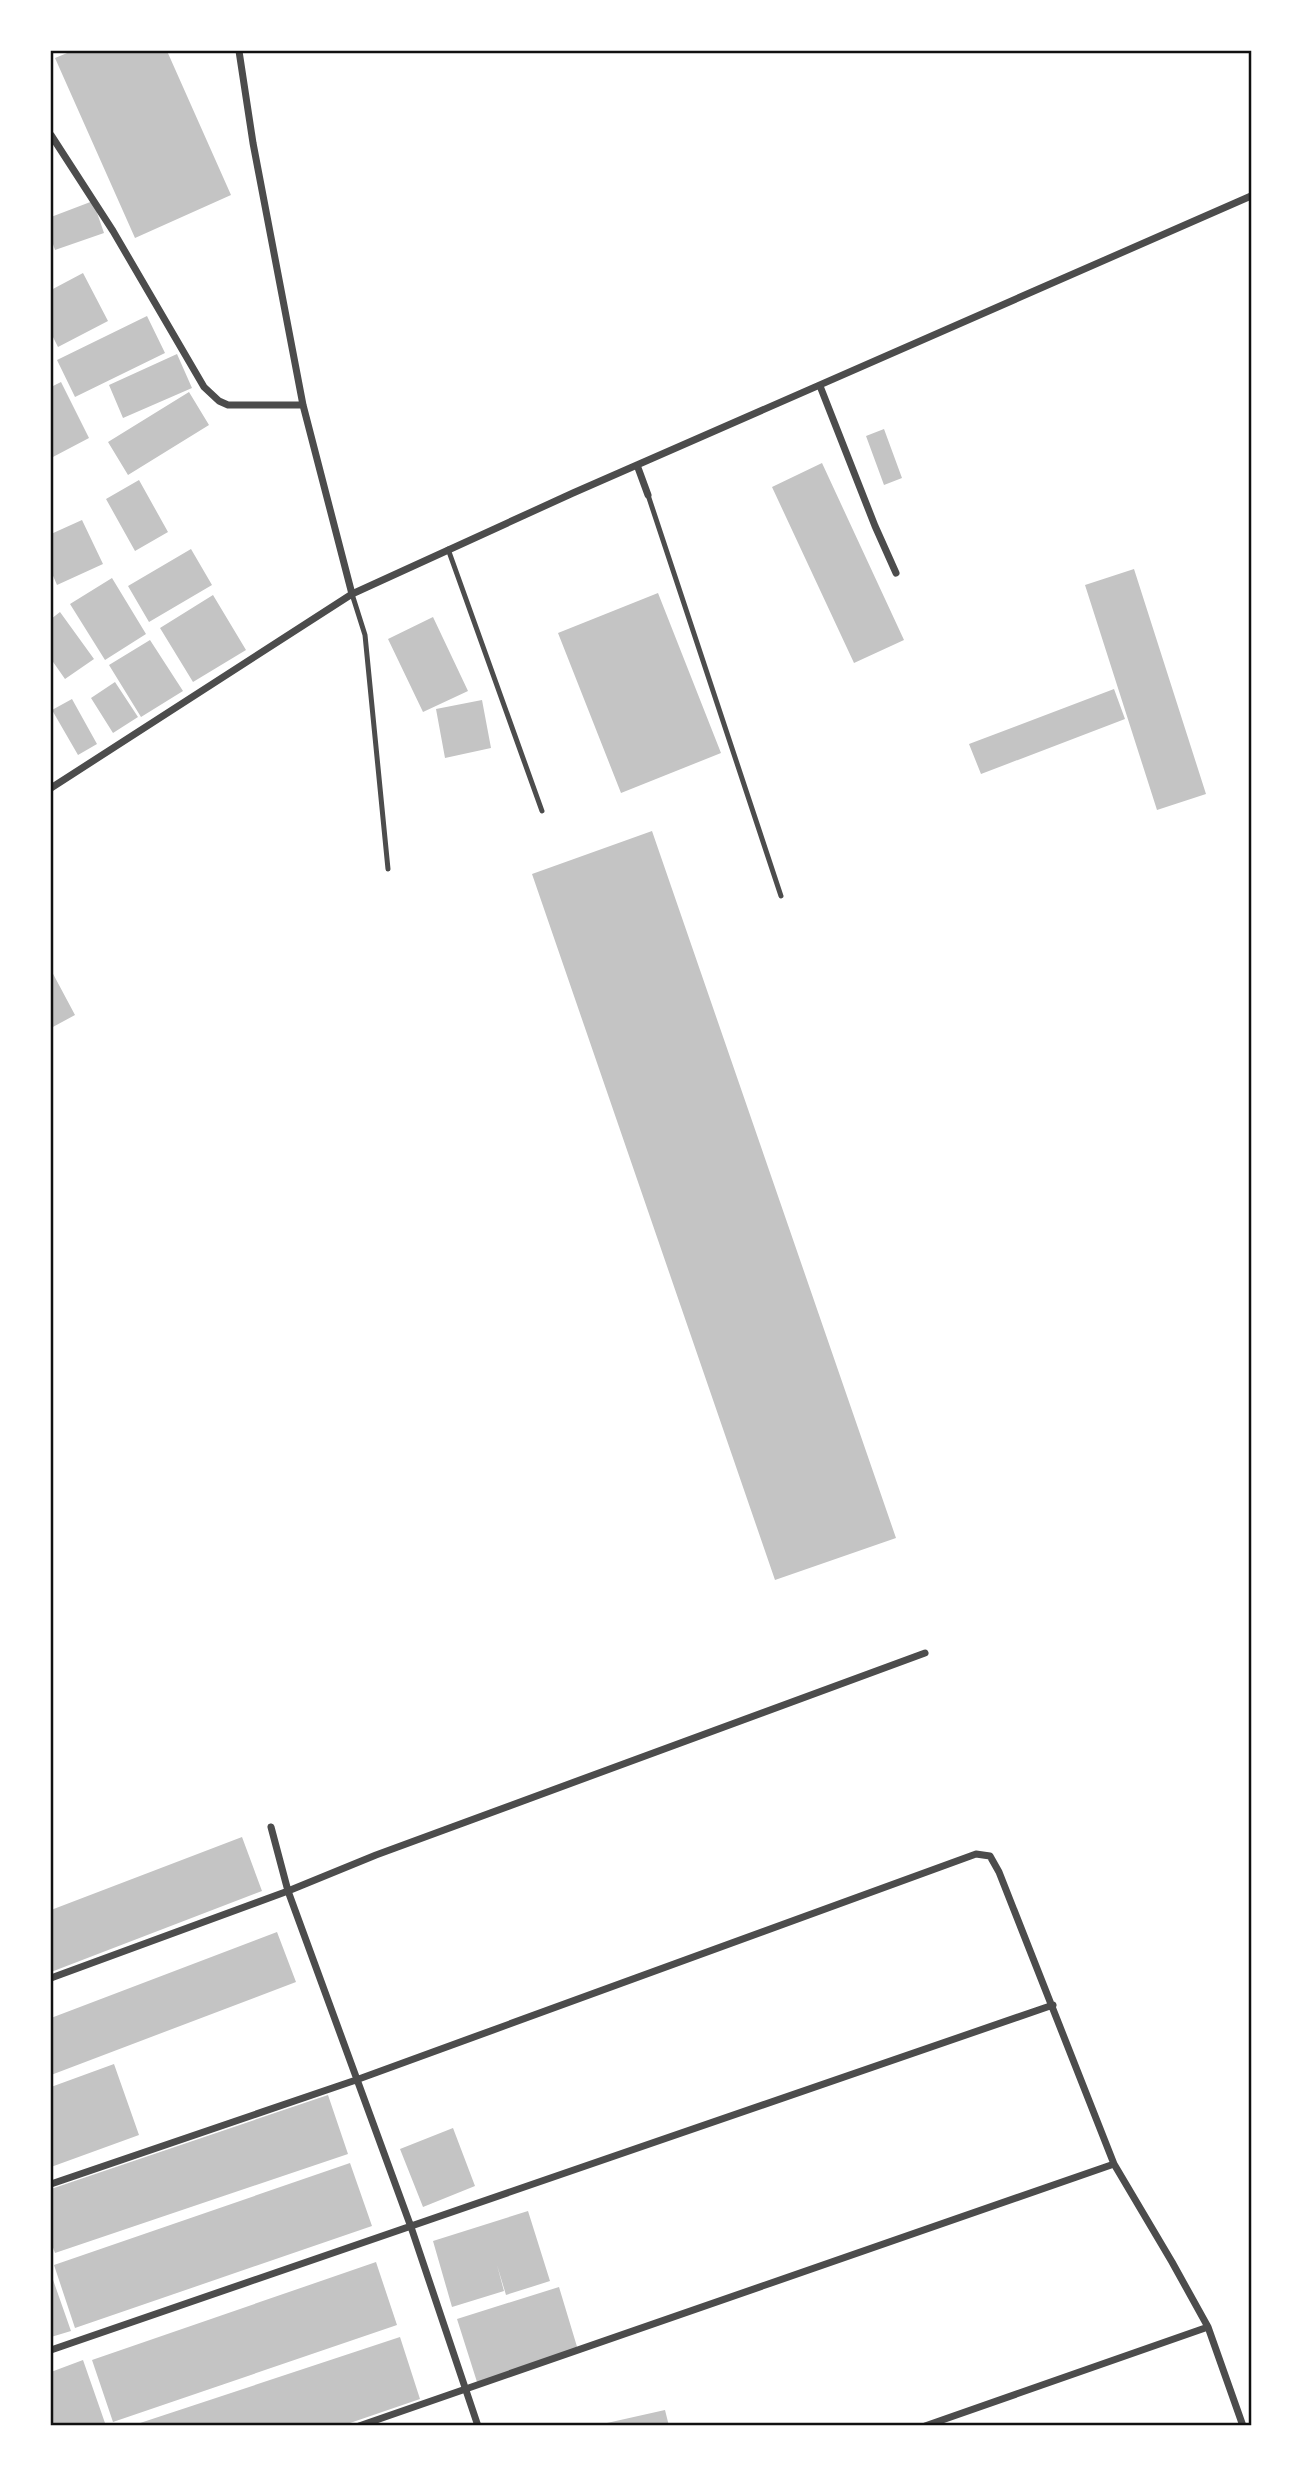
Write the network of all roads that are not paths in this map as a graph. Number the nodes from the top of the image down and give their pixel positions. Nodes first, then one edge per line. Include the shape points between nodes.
1 (239, 51) edge
2 (51, 135) edge
3 (1251, 196) edge
4 (820, 386) junction
5 (303, 405) junction
6 (637, 465) junction
7 (648, 495) joint
8 (448, 549) junction
9 (896, 573) dead end
10 (352, 594) junction
11 (51, 788) edge
12 (542, 811) dead end
13 (388, 869) dead end
14 (781, 896) dead end
15 (925, 1653) dead end
16 (271, 1827) dead end
17 (288, 1891) junction
18 (51, 1978) edge
19 (1053, 2005) junction
20 (356, 2080) junction
21 (1114, 2164) junction
22 (51, 2184) edge
23 (411, 2227) junction
24 (1208, 2327) junction
25 (51, 2350) edge
26 (466, 2390) junction
27 (359, 2426) edge
28 (478, 2426) edge
29 (925, 2426) edge
30 (1243, 2426) edge

1 - 5 street
2 - 5 street via 204,387 228,405
3 - 4 street
4 - 6 street
4 - 9 street
5 - 10 street
6 - 7 street
6 - 8 street
7 - 14 lane
8 - 10 street
8 - 12 lane
10 - 11 street
10 - 13 lane via 365,635
15 - 17 street
16 - 17 street
17 - 18 street
17 - 20 street
19 - 20 street via 999,1872 990,1856 976,1854
19 - 21 street
19 - 23 street
20 - 22 street
20 - 23 street
21 - 24 street
21 - 26 street
23 - 25 street
23 - 26 street
24 - 29 street
24 - 30 street
26 - 27 street
26 - 28 street

